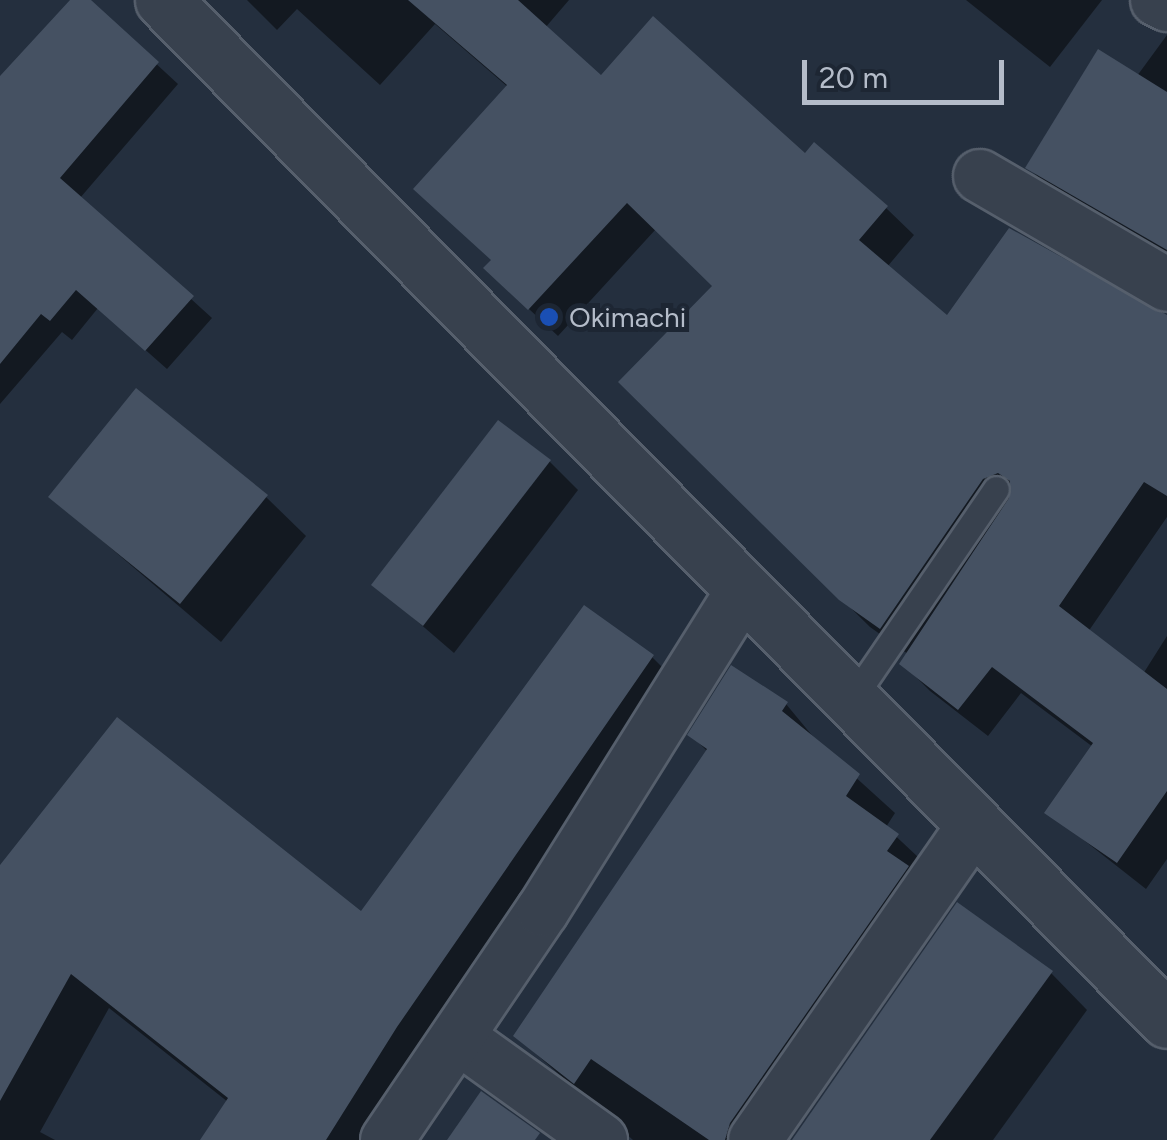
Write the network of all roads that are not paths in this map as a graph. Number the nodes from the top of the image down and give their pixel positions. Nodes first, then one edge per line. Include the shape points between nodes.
1 (163, 0) edge
2 (1158, 0) edge
3 (1167, 6) edge
4 (980, 176) dead end
5 (1167, 285) edge
6 (996, 489) dead end
7 (741, 593) junction
8 (850, 702) junction
9 (974, 824) junction
10 (1167, 1020) edge
11 (459, 1038) junction
12 (387, 1140) edge
13 (601, 1140) edge
14 (755, 1140) edge

1 - 7 street
2 - 3 street
4 - 5 street
6 - 8 lane
7 - 8 street
7 - 11 street
8 - 9 street
9 - 10 street
9 - 14 street
11 - 12 street
11 - 13 street

